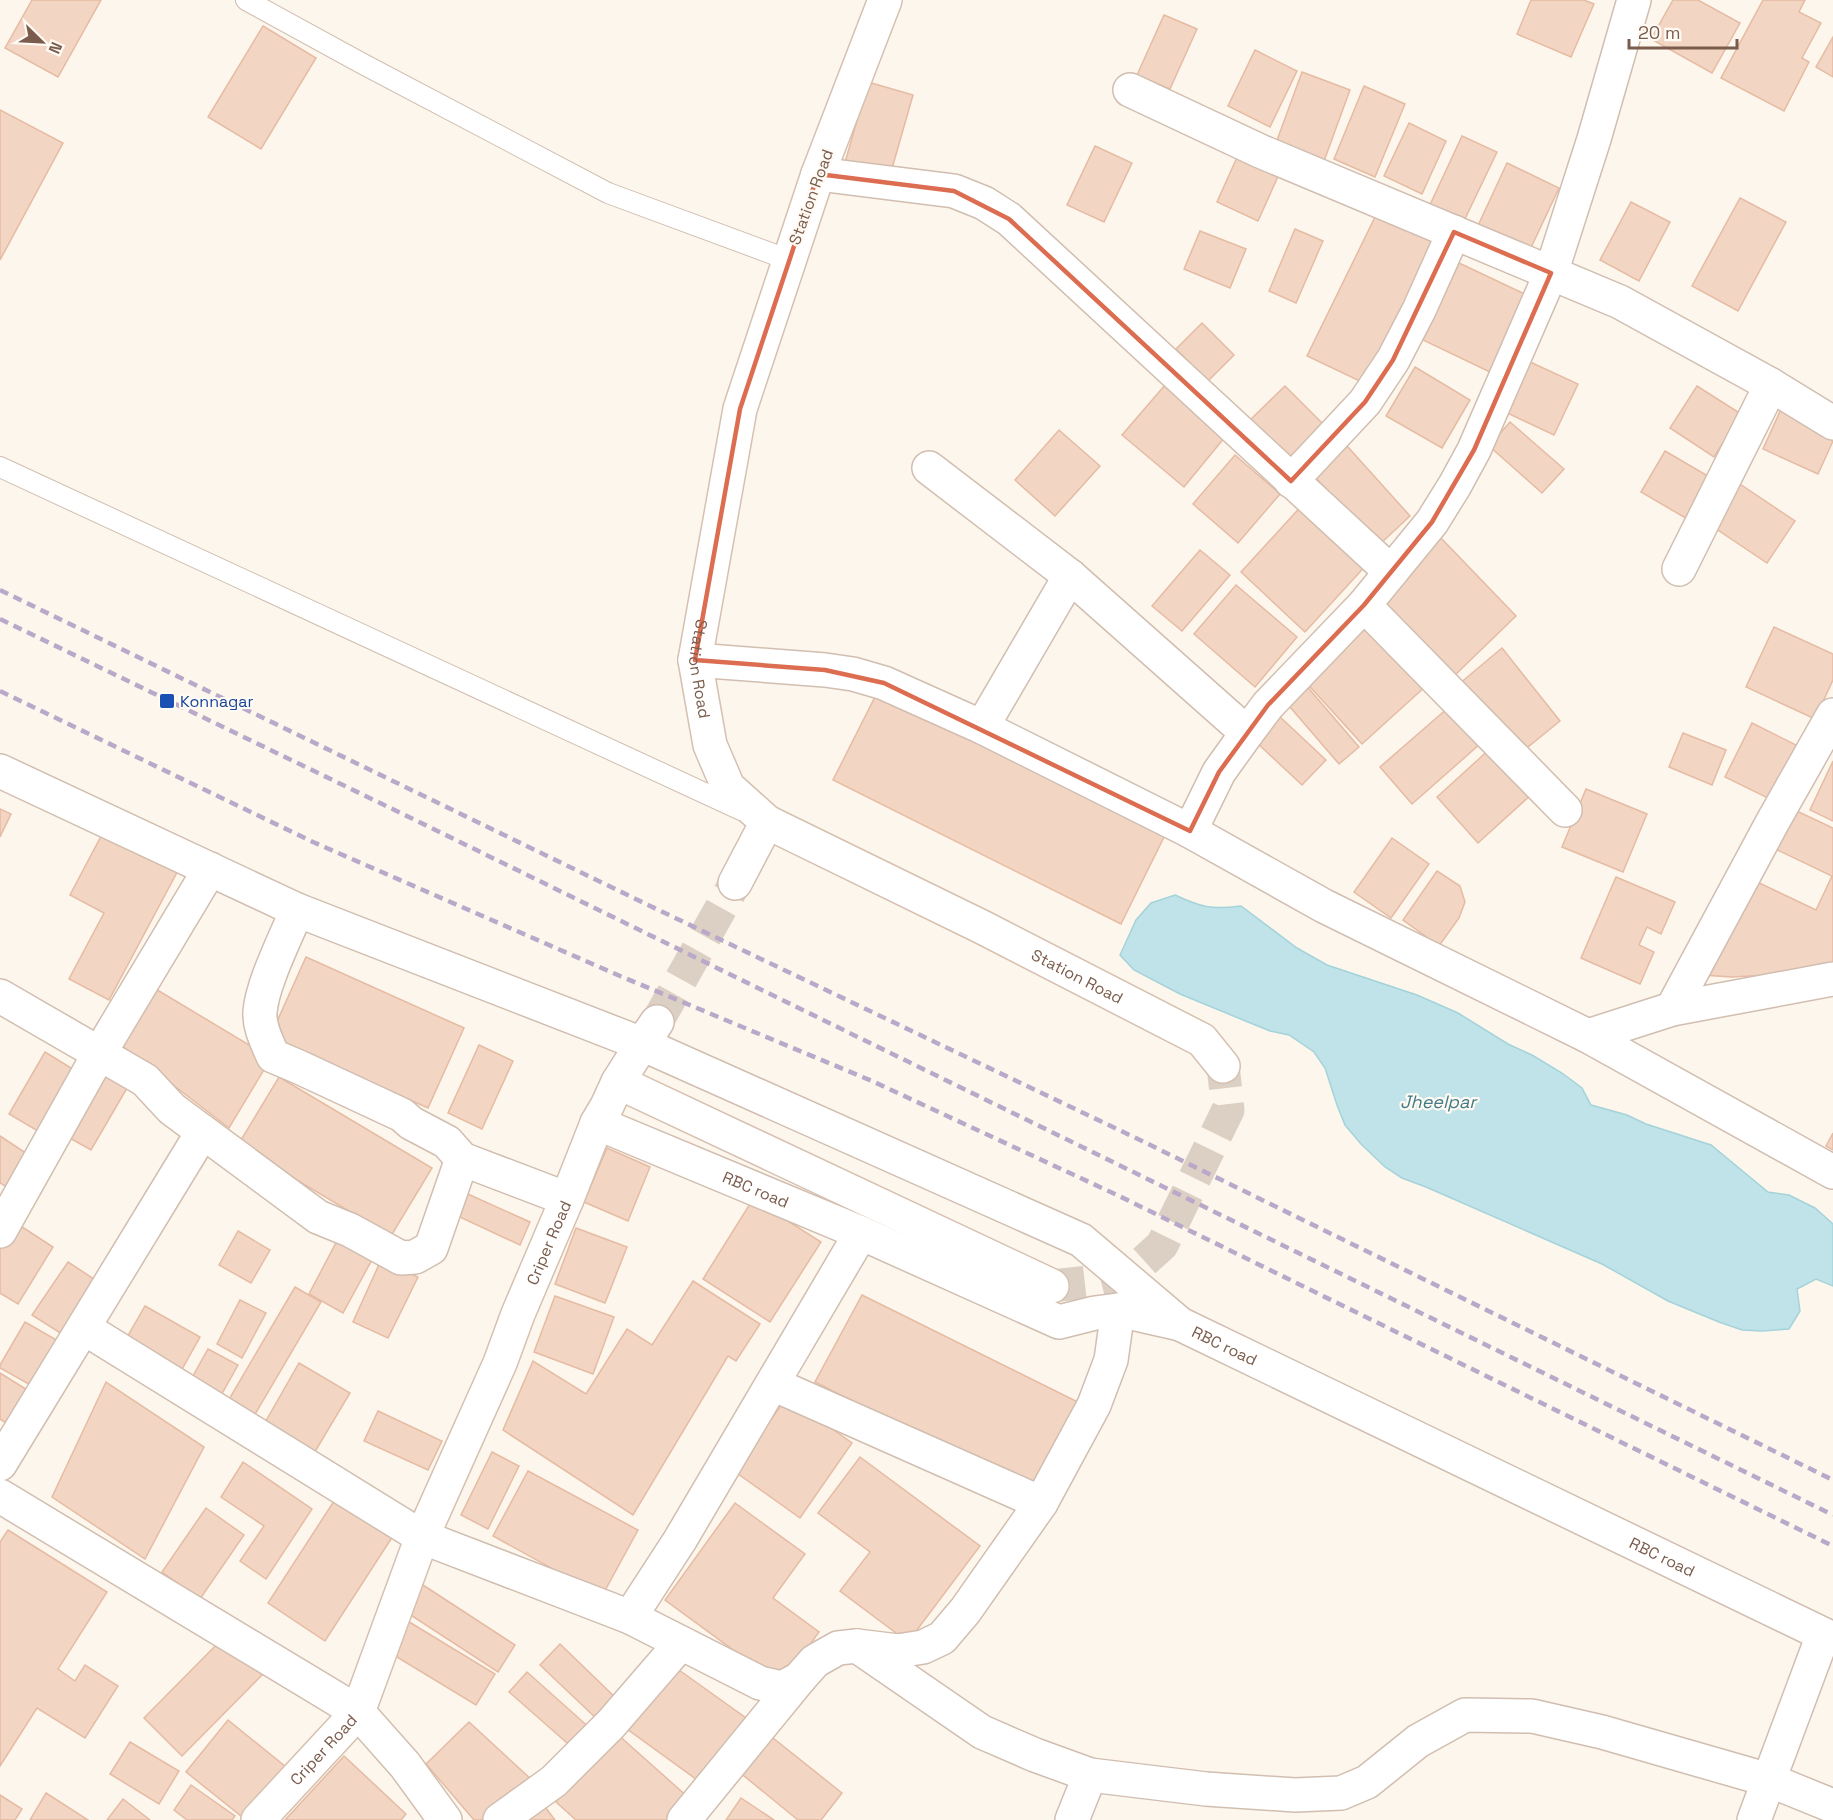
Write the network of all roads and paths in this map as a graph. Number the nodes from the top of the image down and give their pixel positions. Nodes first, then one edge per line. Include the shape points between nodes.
1 (246, 0) edge
2 (885, 0) edge
3 (1634, 0) edge
4 (1130, 90) dead end
5 (818, 174) junction
6 (1454, 232) junction
7 (789, 260) junction
8 (1551, 273) junction
9 (1771, 385) junction
10 (1833, 423) edge
11 (0, 467) edge
12 (929, 468) dead end
13 (1290, 481) junction
14 (1679, 569) dead end
15 (1390, 572) junction
16 (1070, 576) junction
17 (1364, 605) junction
18 (695, 660) junction
19 (1833, 715) edge
20 (982, 727) junction
21 (1247, 733) junction
22 (0, 771) edge
23 (1565, 810) dead end
24 (767, 822) junction
25 (1190, 831) junction
26 (210, 869) junction
27 (735, 884) tunnel mouth
28 (297, 910) junction
29 (1833, 979) edge
30 (0, 996) edge
31 (1672, 1009) junction
32 (650, 1033) junction
33 (1588, 1036) junction
34 (99, 1054) junction
35 (1223, 1066) tunnel mouth
36 (618, 1082) junction
37 (597, 1123) junction
38 (202, 1133) junction
39 (462, 1159) junction
40 (1833, 1172) edge
41 (567, 1199) junction
42 (0, 1231) edge
43 (861, 1233) junction
44 (1052, 1286) tunnel mouth
45 (1118, 1310) junction
46 (1180, 1324) junction
47 (84, 1328) junction
48 (773, 1384) junction
49 (0, 1464) edge
50 (0, 1496) edge
51 (1041, 1503) junction
52 (422, 1537) junction
53 (630, 1617) junction
54 (1828, 1637) edge
55 (681, 1643) junction
56 (857, 1646) junction
57 (799, 1679) junction
58 (358, 1712) junction
59 (1090, 1775) junction
60 (1769, 1780) junction
61 (1833, 1806) edge
62 (258, 1820) edge
63 (445, 1820) edge
64 (500, 1820) edge
65 (684, 1820) edge
66 (1072, 1820) edge
67 (1754, 1820) edge

1 - 7 lane via 608,193
2 - 5 street, Station Road
3 - 8 street
4 - 6 street via 1260,151
5 - 7 street, Station Road
5 - 13 street via 954,191 1009,219
6 - 8 street
6 - 13 street via 1393,360 1365,402
7 - 18 street, Station Road via 740,409
8 - 9 street via 1620,302
8 - 15 street via 1474,450 1432,522
9 - 10 street
9 - 14 street
11 - 24 lane
12 - 16 street
13 - 15 street
15 - 17 street
16 - 20 street
16 - 21 street
17 - 21 street via 1268,705
17 - 23 street
18 - 20 street via 853,674 884,683
18 - 24 street, Station Road via 710,746 728,787
19 - 31 street
20 - 25 street
21 - 25 street via 1219,772
22 - 26 street
24 - 27 street
24 - 35 street, Station Road via 1202,1040
25 - 33 street via 1324,906
26 - 28 street
26 - 34 street
28 - 32 street
28 - 39 street via 260,1012 262,1031 273,1056 402,1114 411,1124 447,1142
29 - 31 street
30 - 34 street
31 - 33 street
32 - 36 street, Criper Road
32 - 46 street via 1081,1240
33 - 40 street
34 - 38 street via 145,1080
34 - 42 street
36 - 37 street, Criper Road
36 - 44 street
37 - 41 street, Criper Road
37 - 43 street, RBC road
38 - 39 street via 318,1217 401,1258 415,1257 431,1248
38 - 47 street
39 - 41 street
41 - 52 street, Criper Road via 500,1363
43 - 45 street, RBC road via 1059,1322
43 - 48 street
45 - 46 street, RBC road
45 - 51 street via 1111,1360 1094,1405
46 - 54 street, RBC road
47 - 49 street
47 - 52 street
48 - 51 street
48 - 53 street
50 - 58 street
51 - 56 street via 942,1638 923,1647 898,1651
52 - 53 street
52 - 58 street, Criper Road
53 - 55 street
54 - 60 street
55 - 57 street via 760,1683 782,1688
55 - 64 street via 554,1782
56 - 57 street via 838,1648 815,1661
56 - 59 street via 982,1732
57 - 65 street
58 - 62 street, Criper Road
58 - 63 street via 405,1765
59 - 60 street via 1295,1796 1341,1793 1367,1782 1418,1742 1465,1715 1521,1715 1602,1732
59 - 66 street
60 - 61 street
60 - 67 street

